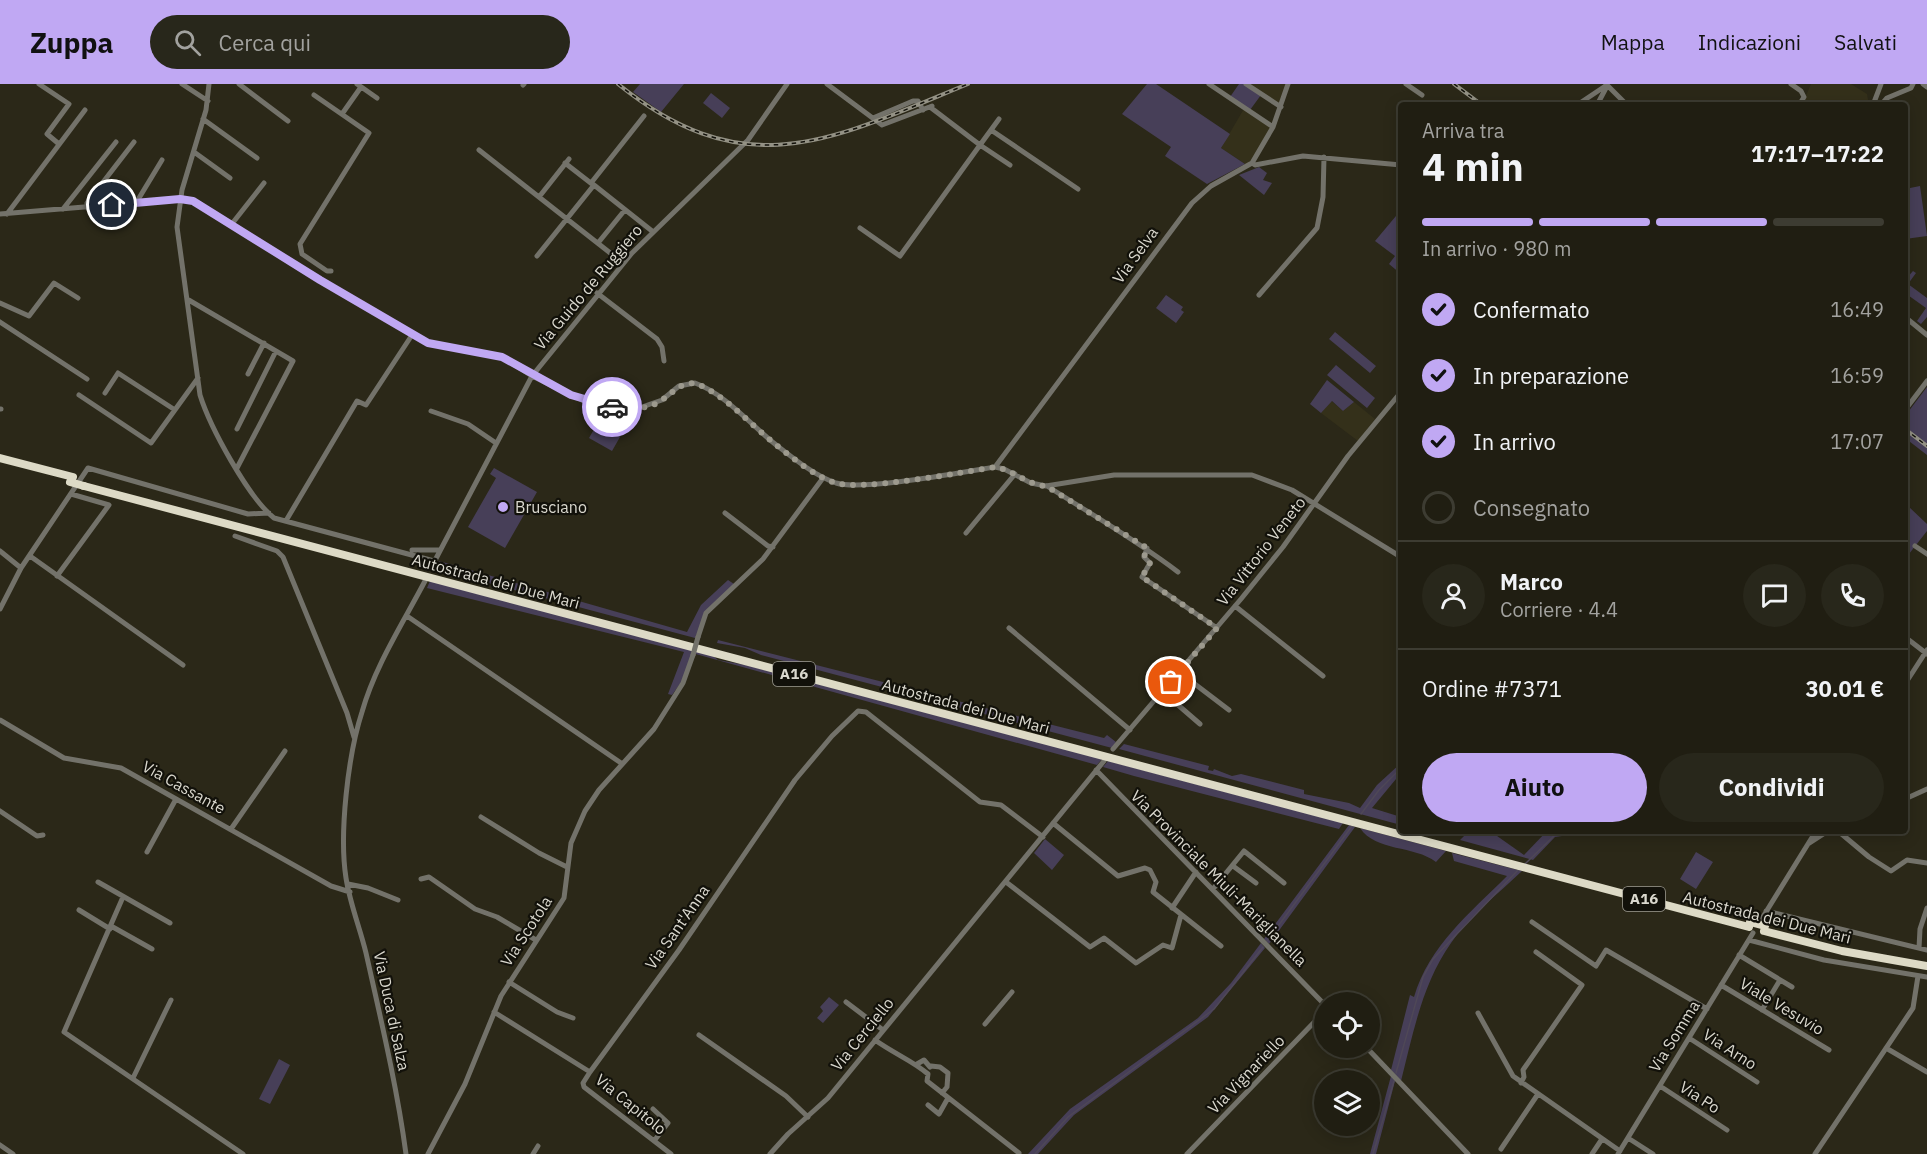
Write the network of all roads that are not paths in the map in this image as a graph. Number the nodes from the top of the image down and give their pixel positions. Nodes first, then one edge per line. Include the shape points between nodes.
1 (39, 84) edge
2 (182, 84) edge
3 (214, 84) edge
4 (239, 84) edge
5 (787, 84) edge
6 (827, 84) edge
7 (1209, 84) edge
8 (1246, 84) edge
9 (1288, 84) edge
10 (1406, 84) edge
11 (1607, 84) edge
12 (1791, 84) edge
13 (1881, 84) edge
14 (1913, 84) edge
15 (1923, 84) edge
16 (359, 85) edge
17 (209, 87) edge
18 (1927, 87) edge
19 (314, 95) dead end
20 (1422, 95) dead end
21 (377, 98) dead end
22 (208, 101) junction
23 (1581, 102) edge
24 (1599, 102) edge
25 (1623, 102) edge
26 (1800, 102) edge
27 (1874, 102) edge
28 (1884, 102) edge
29 (1281, 107) junction
30 (85, 110) dead end
31 (923, 110) junction
32 (342, 114) junction
33 (644, 116) dead end
34 (873, 118) junction
35 (203, 119) junction
36 (999, 119) dead end
37 (288, 121) dead end
38 (1273, 127) junction
39 (991, 130) junction
40 (116, 142) dead end
41 (134, 142) dead end
42 (59, 144) junction
43 (980, 145) junction
44 (479, 150) dead end
45 (194, 152) junction
46 (1324, 157) junction
47 (257, 158) dead end
48 (162, 160) dead end
49 (1252, 163) junction
50 (1010, 165) dead end
51 (1398, 165) edge
52 (230, 178) dead end
53 (264, 183) dead end
54 (592, 184) junction
55 (1078, 189) dead end
56 (539, 197) junction
57 (180, 199) junction
58 (136, 203) junction
59 (87, 207) junction
60 (63, 209) junction
61 (624, 211) dead end
62 (0, 214) edge
63 (7, 214) junction
64 (567, 219) junction
65 (231, 225) junction
66 (860, 228) dead end
67 (652, 231) junction
68 (598, 243) junction
69 (537, 256) dead end
70 (623, 263) junction
71 (332, 271) dead end
72 (597, 293) junction
73 (1259, 296) dead end
74 (78, 298) dead end
75 (187, 299) junction
76 (0, 303) edge
77 (1908, 319) edge
78 (0, 322) edge
79 (412, 335) junction
80 (1927, 335) edge
81 (264, 343) junction
82 (276, 351) junction
83 (664, 361) dead end
84 (248, 374) dead end
85 (532, 376) junction
86 (198, 378) junction
87 (87, 379) dead end
88 (1927, 381) edge
89 (105, 393) dead end
90 (79, 395) dead end
91 (1398, 396) edge
92 (1908, 406) edge
93 (175, 410) junction
94 (431, 411) dead end
95 (237, 429) dead end
96 (496, 443) junction
97 (1007, 454) junction
98 (0, 458) edge
99 (0, 463) edge
100 (995, 467) junction
101 (237, 468) junction
102 (1004, 469) junction
103 (1015, 474) junction
104 (823, 478) junction
105 (71, 480) junction
106 (85, 483) junction
107 (1046, 486) junction
108 (71, 494) junction
109 (1314, 505) junction
110 (267, 513) junction
111 (725, 513) dead end
112 (287, 519) junction
113 (966, 533) dead end
114 (235, 536) dead end
115 (773, 546) junction
116 (1915, 546) dead end
117 (1147, 548) junction
118 (0, 550) edge
119 (440, 550) junction
120 (1927, 554) edge
121 (1398, 555) edge
122 (30, 556) junction
123 (434, 561) junction
124 (21, 568) junction
125 (431, 568) dead end
126 (1178, 572) dead end
127 (57, 576) junction
128 (425, 581) dead end
129 (1235, 606) junction
130 (0, 609) edge
131 (407, 616) junction
132 (1009, 628) dead end
133 (1217, 628) junction
134 (1908, 639) edge
135 (1927, 652) edge
136 (183, 665) dead end
137 (1179, 672) junction
138 (1323, 676) dead end
139 (1908, 680) edge
140 (1162, 692) junction
141 (1229, 710) dead end
142 (347, 713) junction
143 (361, 714) junction
144 (0, 720) edge
145 (1200, 724) dead end
146 (1130, 730) junction
147 (355, 742) junction
148 (1113, 749) dead end
149 (285, 751) dead end
150 (1104, 760) dead end
151 (621, 764) junction
152 (1096, 770) junction
153 (1927, 789) edge
154 (1908, 798) edge
155 (176, 799) junction
156 (0, 811) edge
157 (481, 817) dead end
158 (1053, 823) junction
159 (231, 829) junction
160 (1398, 829) edge
161 (1398, 831) edge
162 (1409, 834) edge
163 (1416, 834) edge
164 (1814, 834) edge
165 (1823, 834) edge
166 (1842, 834) edge
167 (43, 835) dead end
168 (1043, 837) junction
169 (1808, 844) junction
170 (147, 852) dead end
171 (1507, 860) junction
172 (1927, 863) edge
173 (1233, 866) junction
174 (567, 867) junction
175 (1196, 872) junction
176 (421, 879) dead end
177 (98, 882) dead end
178 (1006, 882) junction
179 (1256, 883) dead end
180 (1284, 883) dead end
181 (348, 884) junction
182 (1213, 889) junction
183 (350, 892) junction
184 (123, 897) junction
185 (398, 900) dead end
186 (1172, 908) junction
187 (1927, 908) edge
188 (78, 910) dead end
189 (1766, 911) junction
190 (1181, 915) junction
191 (1532, 922) dead end
192 (170, 923) dead end
193 (1763, 926) junction
194 (110, 927) junction
195 (1751, 927) junction
196 (536, 940) junction
197 (1749, 940) junction
198 (1221, 946) dead end
199 (1919, 948) junction
200 (152, 949) dead end
201 (1927, 950) edge
202 (1536, 952) dead end
203 (1739, 955) junction
204 (1927, 961) edge
205 (1927, 966) edge
206 (1918, 976) junction
207 (1927, 977) edge
208 (1780, 980) junction
209 (509, 982) junction
210 (1721, 985) junction
211 (1792, 987) dead end
212 (1012, 992) dead end
213 (1314, 994) edge
214 (171, 1000) dead end
215 (846, 1002) dead end
216 (1707, 1009) junction
217 (1762, 1010) junction
218 (494, 1012) junction
219 (1478, 1013) dead end
220 (573, 1018) dead end
221 (1314, 1022) edge
222 (985, 1023) dead end
223 (883, 1030) junction
224 (699, 1035) dead end
225 (1689, 1038) junction
226 (875, 1040) junction
227 (1886, 1048) junction
228 (1829, 1050) dead end
229 (1376, 1058) edge
230 (917, 1064) junction
231 (931, 1066) junction
232 (590, 1072) junction
233 (926, 1072) junction
234 (1927, 1072) edge
235 (133, 1078) junction
236 (1757, 1082) dead end
237 (1521, 1083) junction
238 (1659, 1086) junction
239 (942, 1093) junction
240 (1538, 1094) junction
241 (948, 1098) junction
242 (928, 1105) dead end
243 (653, 1109) dead end
244 (808, 1117) junction
245 (1726, 1130) dead end
246 (1628, 1138) junction
247 (1602, 1139) junction
248 (654, 1141) junction
249 (0, 1145) edge
250 (538, 1146) dead end
251 (1502, 1149) dead end
252 (1019, 1153) edge
253 (1619, 1153) edge
254 (13, 1154) edge
255 (243, 1154) edge
256 (406, 1154) edge
257 (428, 1154) edge
258 (533, 1154) edge
259 (671, 1154) edge
260 (770, 1154) edge
261 (1187, 1154) edge
262 (1468, 1154) edge
263 (1592, 1154) edge
264 (1653, 1154) edge
265 (1815, 1154) edge

1 - 42 street via 69,104 46,134
2 - 22 street
3 - 17 street
4 - 37 street
5 - 67 street, Via Guido de Ruggiero via 741,148
6 - 34 street
7 - 38 street
8 - 29 street
9 - 29 street
10 - 20 street
11 - 23 street
11 - 24 street
11 - 25 street
12 - 26 street via 1802,92
13 - 27 street
14 - 28 street
15 - 18 street
16 - 21 street
16 - 32 street
17 - 22 street
19 - 32 street
22 - 35 street
29 - 38 street
30 - 42 street
31 - 34 street via 885,125
31 - 34 street via 914,100
31 - 43 street via 931,107
32 - 71 street via 369,135 299,246 300,252 314,263
33 - 54 street
35 - 45 street
35 - 47 street
36 - 39 street
38 - 49 street
39 - 43 street
39 - 55 street
40 - 60 street
41 - 59 street
42 - 63 street
43 - 50 street
43 - 66 street via 900,256
44 - 56 street
45 - 52 street
45 - 57 street
46 - 49 street
46 - 51 street
46 - 73 street via 1322,208 1317,228
48 - 58 street
49 - 97 street, Via Selva via 1211,186 1192,202
53 - 65 street
54 - 56 street via 567,161
54 - 64 street
54 - 67 street
56 - 64 street
57 - 58 street
57 - 65 street via 193,201
57 - 75 street via 177,235
58 - 59 street
59 - 60 street
60 - 63 street
61 - 68 street
62 - 63 street
64 - 68 street
64 - 69 street
65 - 79 street
67 - 70 street, Via Guido de Ruggiero
68 - 70 street
70 - 72 street, Via Guido de Ruggiero
72 - 83 street via 657,339
72 - 85 street, Via Guido de Ruggiero
74 - 76 street via 54,283 29,316
75 - 81 street
75 - 86 street
77 - 80 street
78 - 87 street
79 - 85 street via 439,346 495,355
79 - 112 street via 366,405 357,401
81 - 82 street
81 - 84 street
82 - 95 street
82 - 101 street via 292,361
85 - 96 street, Via Guido de Ruggiero
85 - 104 street via 584,401 622,408 655,404 680,386 695,383
86 - 93 street
86 - 101 street via 209,419
88 - 92 street
89 - 93 street via 118,373
90 - 93 street via 151,443
91 - 109 street, Via Vittorio Veneto
94 - 96 street via 468,424
96 - 119 street, Via Guido de Ruggiero
97 - 100 street, Via Selva
97 - 102 street, Via Selva
98 - 105 highway, Autostrada dei Due Mari / A16
99 - 105 highway, Autostrada dei Due Mari / A16
100 - 102 street
100 - 104 street via 854,485
101 - 110 street
102 - 103 street
103 - 107 street
103 - 113 street
104 - 115 street, Via Scotola
105 - 106 highway, Autostrada dei Due Mari / A16
106 - 160 highway, Autostrada dei Due Mari / A16
106 - 161 highway, Autostrada dei Due Mari / A16
107 - 109 street via 1113,475 1243,474 1279,484
107 - 117 street
108 - 110 street via 88,468 248,514
108 - 122 street
108 - 127 street via 109,505
109 - 121 street
109 - 129 street, Via Vittorio Veneto
110 - 112 street
110 - 123 street via 283,521
111 - 115 street
112 - 119 street via 417,551
114 - 142 street via 274,549 283,557
115 - 151 street, Via Scotola, bridge via 706,613 683,683 654,729
116 - 120 street
117 - 126 street
117 - 133 street via 1144,557 1150,563 1142,577
118 - 124 street
119 - 123 street, Via Guido de Ruggiero
122 - 124 street
122 - 127 street
123 - 125 street, Via Guido de Ruggiero
124 - 130 street
127 - 136 street
128 - 131 street
129 - 133 street, Via Vittorio Veneto
129 - 138 street
131 - 143 street via 371,685
131 - 151 street
132 - 146 street
133 - 137 street, Via Vittorio Veneto
134 - 135 street
135 - 139 street
137 - 140 street, Via Vittorio Veneto
137 - 141 street
140 - 145 street
140 - 146 street, Via Vittorio Veneto
142 - 143 street via 352,717
142 - 147 street
143 - 147 street
144 - 155 street, Via Cassante via 64,758 122,768
146 - 148 street, Via Vittorio Veneto
147 - 181 street, Via Duca di Salza via 345,822
149 - 159 street
150 - 152 street
151 - 174 street, Via Scotola via 581,819
152 - 158 street
152 - 175 street, Via Provinciale Miuli-Mariglianella
153 - 154 street
155 - 159 street, Via Cassante
155 - 170 street
156 - 167 street via 37,836
157 - 174 street
158 - 168 street
158 - 186 street via 1118,876 1150,870 1156,882 1153,892
159 - 183 street, Via Cassante via 331,886
162 - 171 highway, Autostrada dei Due Mari / A16
163 - 171 highway, Autostrada dei Due Mari / A16
164 - 169 street
165 - 169 street
166 - 172 street via 1892,871 1907,860
168 - 178 street
168 - 232 street, Via Sant'Anna via 1001,805 980,802 866,712 858,711 795,780
169 - 189 street
171 - 195 highway, Autostrada dei Due Mari / A16
173 - 179 street
173 - 180 street via 1245,851
173 - 182 street
174 - 196 street, Via Scotola via 564,898
175 - 182 street, Via Provinciale Miuli-Mariglianella
175 - 186 street
176 - 196 street via 429,877 476,909 497,916
177 - 184 street
178 - 190 street via 1090,947 1104,938 1136,963 1163,945 1172,948
178 - 223 street, Via Cerciello
181 - 183 street, Via Duca di Salza
181 - 185 street
182 - 213 street, Via Provinciale Miuli-Mariglianella
183 - 256 street, Via Duca di Salza via 394,1083
184 - 192 street
184 - 194 street
186 - 190 street
187 - 199 street
188 - 194 street
189 - 193 street
189 - 199 street
190 - 198 street
191 - 216 street via 1596,966 1606,950
193 - 195 highway, Autostrada dei Due Mari / A16, bridge
193 - 204 highway, Autostrada dei Due Mari / A16
193 - 205 highway, Autostrada dei Due Mari / A16 via 1842,951
194 - 200 street
194 - 235 street via 64,1032
195 - 197 street, Via Somma
196 - 209 street, Via Scotola
197 - 203 street, Via Somma
197 - 206 street via 1814,958
199 - 201 street
202 - 237 street via 1582,985 1523,1070
203 - 208 street
203 - 210 street, Via Somma
206 - 207 street
206 - 227 street via 1915,1004
208 - 211 street
208 - 217 street
209 - 218 street, Via Scotola
209 - 220 street
210 - 216 street, Via Somma
210 - 217 street, Viale Vesuvio
212 - 222 street
214 - 235 street
215 - 223 street
216 - 225 street, Via Somma
217 - 228 street, Viale Vesuvio
218 - 232 street
218 - 257 street, Via Scotola via 465,1084
219 - 237 street via 1509,1072
221 - 261 street, Via Vignariello
223 - 226 street, Via Cerciello
224 - 244 street via 786,1096
225 - 236 street, Via Arno
225 - 238 street, Via Somma
226 - 230 street via 895,1055
226 - 244 street, Via Cerciello
227 - 234 street
227 - 265 street
229 - 262 street
230 - 231 street via 924,1060
230 - 233 street
231 - 233 street
231 - 239 street via 948,1073 947,1087
232 - 248 street, Via Capitolo via 584,1087
233 - 239 street via 927,1081
235 - 255 street
237 - 240 street
238 - 245 street, Via Po
238 - 246 street, Via Somma
239 - 241 street
240 - 247 street
240 - 251 street
241 - 242 street via 939,1114
241 - 252 street
243 - 248 street via 668,1123
244 - 260 street, Via Cerciello
246 - 253 street, Via Somma
246 - 264 street
247 - 253 street
247 - 263 street
248 - 259 street, Via Capitolo
249 - 254 street
250 - 258 street

